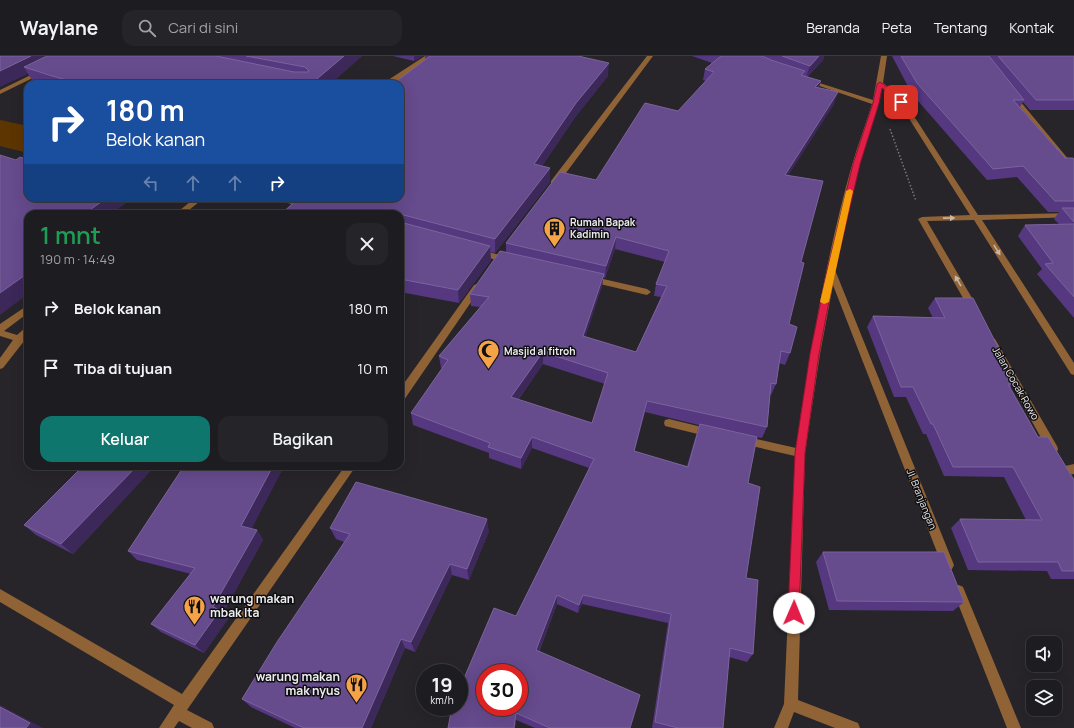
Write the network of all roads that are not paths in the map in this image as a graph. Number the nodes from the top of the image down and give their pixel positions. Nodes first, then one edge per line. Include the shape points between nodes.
1 (429, 56) edge
2 (650, 56) edge
3 (884, 56) edge
4 (47, 69) edge
5 (799, 78) edge
6 (24, 80) edge
7 (25, 80) edge
8 (392, 80) edge
9 (880, 84) junction
10 (0, 92) edge
11 (1010, 92) edge
12 (877, 99) junction
13 (1074, 171) edge
14 (550, 189) edge
15 (195, 202) edge
16 (294, 202) edge
17 (316, 208) edge
18 (184, 210) edge
19 (1074, 215) edge
20 (976, 218) junction
21 (468, 249) edge
22 (520, 263) edge
23 (831, 270) junction
24 (580, 276) edge
25 (485, 277) edge
26 (647, 292) dead end
27 (24, 311) edge
28 (980, 320) edge
29 (0, 329) edge
30 (0, 333) edge
31 (24, 334) edge
32 (988, 334) edge
33 (19, 340) junction
34 (0, 365) edge
35 (1074, 371) edge
36 (404, 391) edge
37 (669, 423) dead end
38 (800, 453) junction
39 (1066, 468) edge
40 (348, 470) edge
41 (0, 595) edge
42 (791, 704) junction
43 (181, 708) junction
44 (166, 728) edge
45 (207, 728) edge
46 (781, 728) edge
47 (852, 728) edge
48 (1014, 728) edge

1 - 8 street
2 - 14 street
3 - 9 street
4 - 7 street
5 - 12 street
6 - 10 street
9 - 12 street
9 - 20 street via 896,96 906,108
11 - 13 street
12 - 23 street via 856,164
15 - 18 street
16 - 17 street
19 - 20 street
28 -> 20 street via 922,219
20 -> 35 street
21 - 22 street
23 - 38 street
23 - 48 street, Jl. Branjangan
24 - 26 street
25 - 36 street
27 - 29 street
30 - 33 street
31 - 33 street
32 - 39 street, Jalan Cocak Rowo
33 - 34 street
37 - 38 street
38 - 42 street
40 - 43 street
41 - 43 street
42 - 46 street
42 - 47 street
43 - 44 street
43 - 45 street

